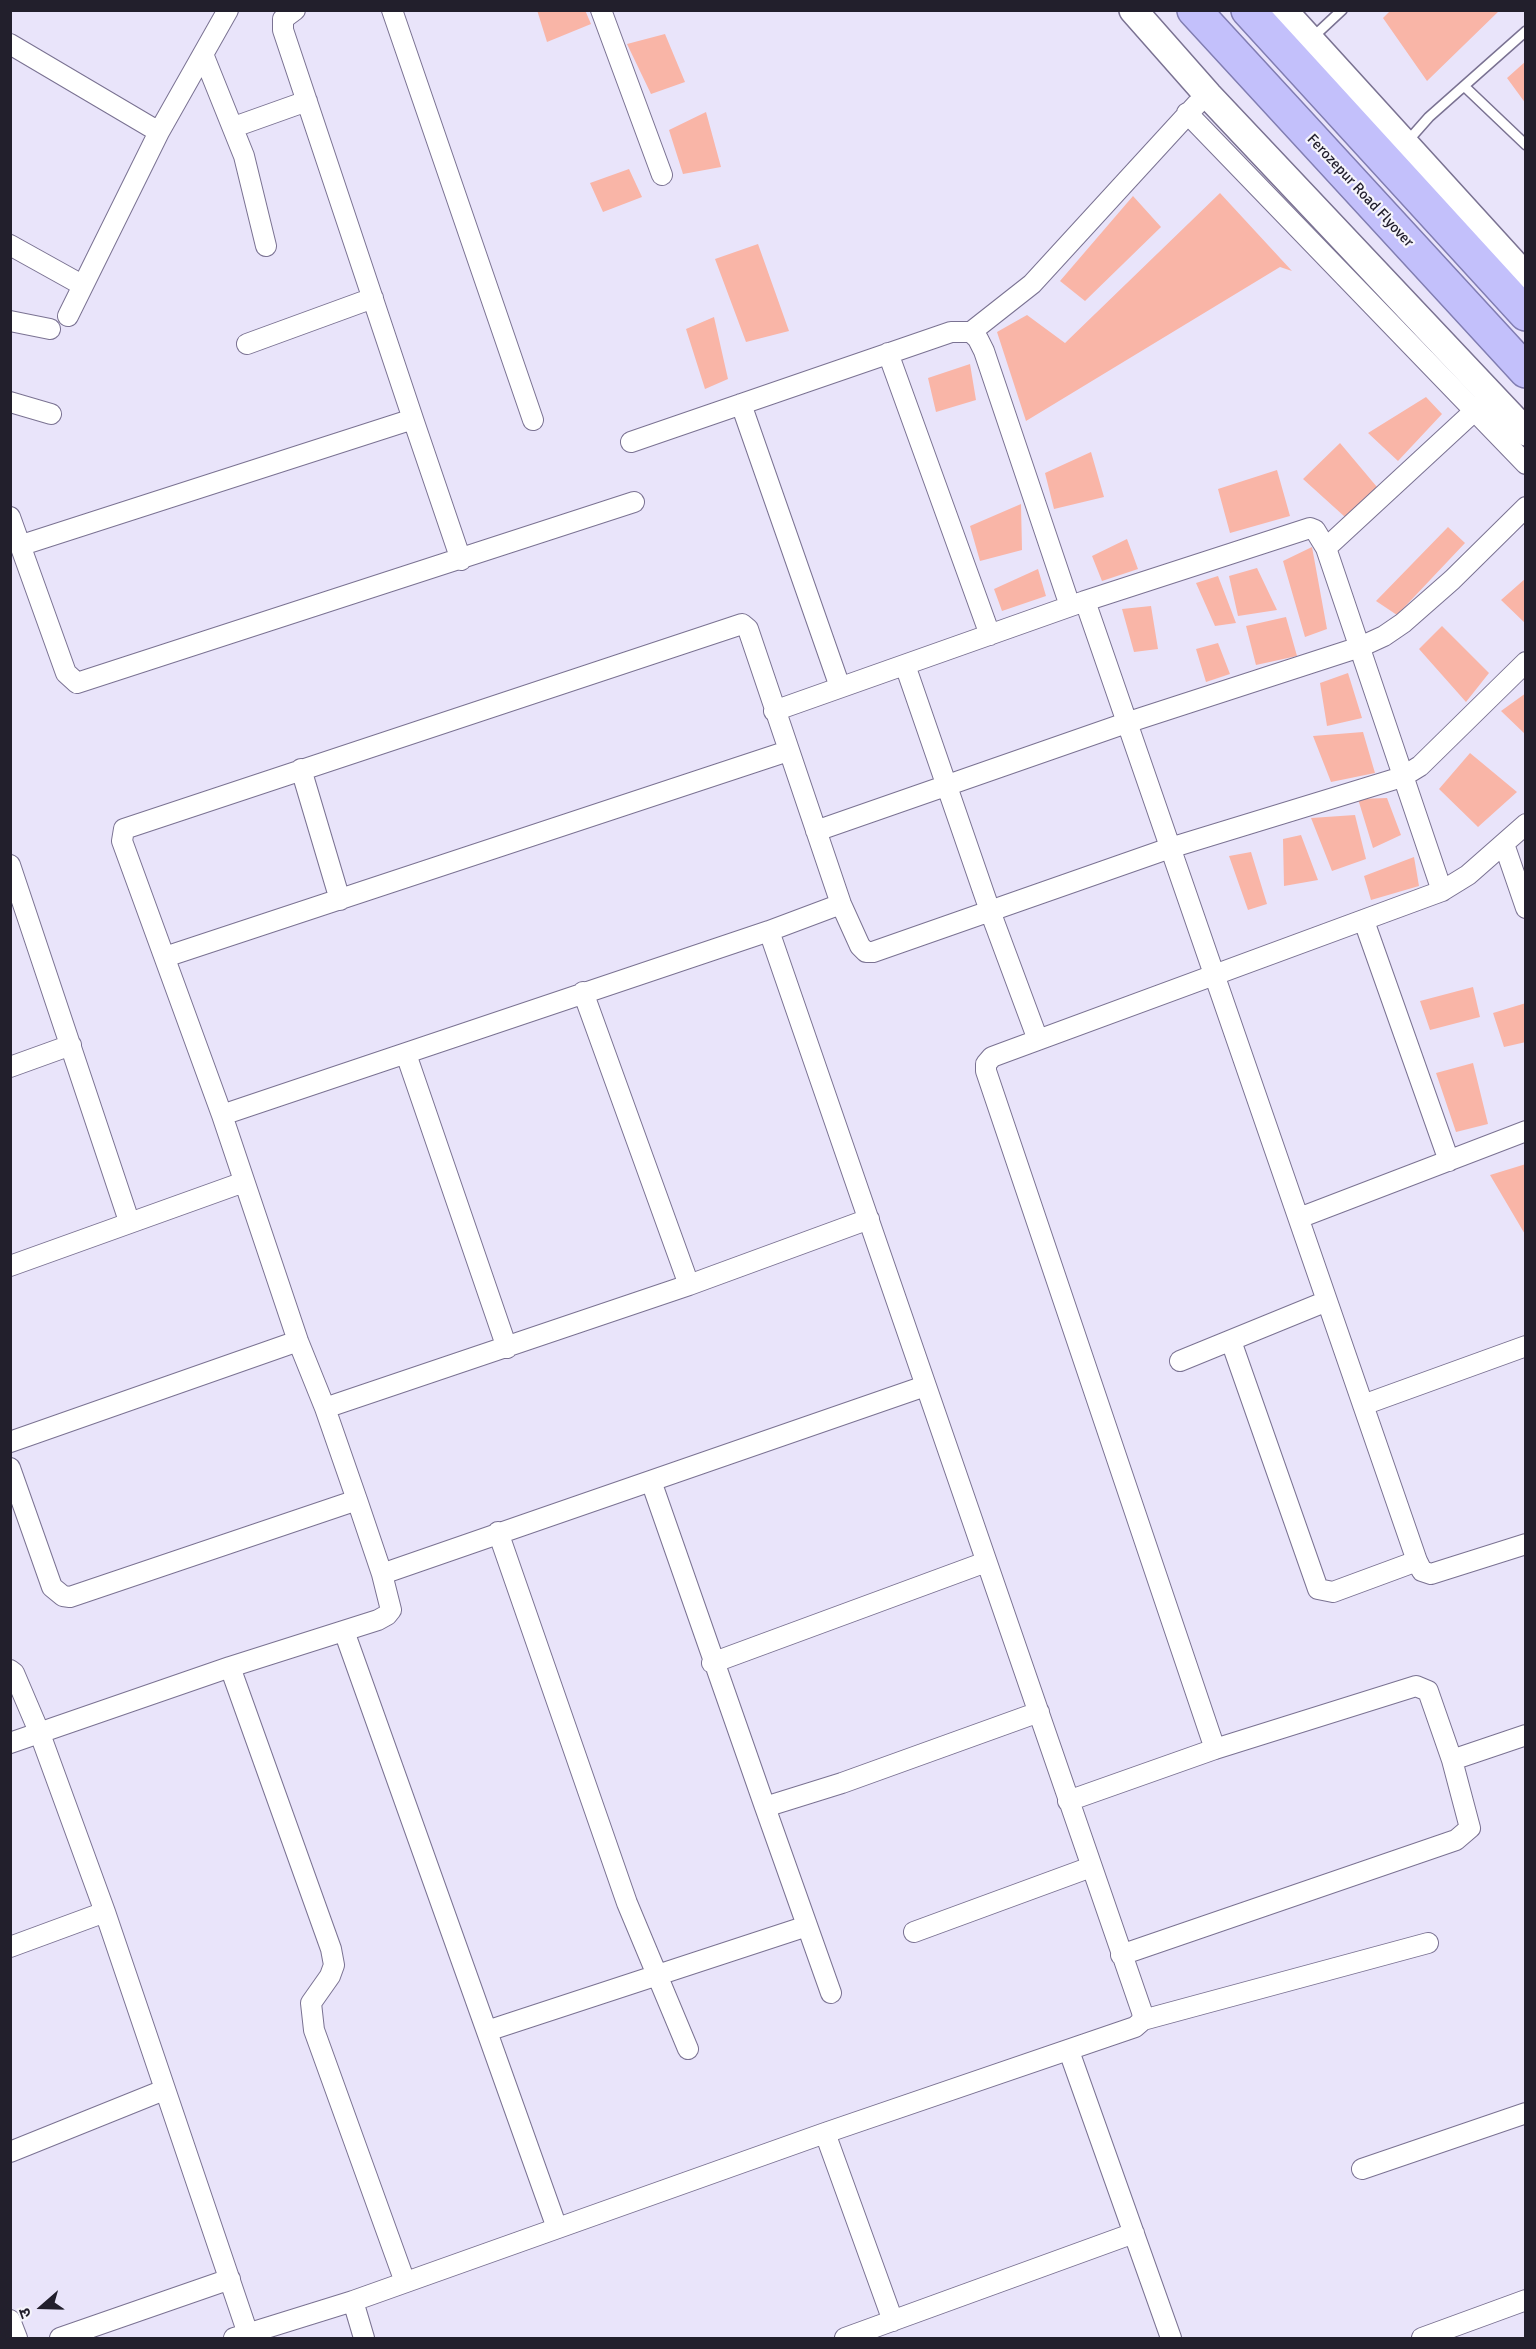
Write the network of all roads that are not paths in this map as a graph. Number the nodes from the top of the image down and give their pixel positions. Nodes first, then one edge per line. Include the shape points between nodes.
1 (228, 10) edge
2 (295, 10) edge
3 (392, 10) edge
4 (601, 10) edge
5 (1133, 10) edge
6 (1194, 10) edge
7 (1248, 10) edge
8 (1342, 10) edge
9 (1285, 11) edge
10 (1526, 31) edge
11 (1310, 40) junction
12 (10, 44) edge
13 (204, 54) junction
14 (1464, 86) junction
15 (1208, 95) junction
16 (307, 101) junction
17 (1187, 113) junction
18 (234, 127) junction
19 (159, 132) junction
20 (1404, 144) junction
21 (1526, 144) edge
22 (662, 175) dead end
23 (10, 245) edge
24 (266, 246) dead end
25 (1526, 277) edge
26 (82, 285) junction
27 (373, 297) junction
28 (1526, 314) edge
29 (68, 316) dead end
30 (10, 321) edge
31 (50, 329) dead end
32 (971, 332) junction
33 (247, 344) dead end
34 (888, 353) junction
35 (1526, 371) edge
36 (10, 402) edge
37 (1483, 403) junction
38 (741, 404) junction
39 (51, 414) dead end
40 (413, 419) junction
41 (533, 420) dead end
42 (1526, 432) edge
43 (631, 442) dead end
44 (1526, 464) edge
45 (634, 502) dead end
46 (1526, 507) edge
47 (10, 517) edge
48 (22, 545) junction
49 (1326, 548) junction
50 (461, 560) junction
51 (1078, 604) junction
52 (990, 635) junction
53 (1360, 647) junction
54 (1526, 662) edge
55 (905, 665) junction
56 (840, 687) junction
57 (774, 711) junction
58 (1126, 723) junction
59 (788, 751) junction
60 (300, 769) junction
61 (1402, 777) junction
62 (947, 785) junction
63 (1526, 824) edge
64 (816, 831) junction
65 (1504, 844) junction
66 (1170, 848) junction
67 (10, 865) edge
68 (1442, 891) junction
69 (340, 900) junction
70 (842, 904) junction
71 (1526, 908) edge
72 (990, 911) junction
73 (1364, 921) junction
74 (769, 931) junction
75 (165, 957) junction
76 (1214, 974) junction
77 (583, 992) junction
78 (1038, 1040) junction
79 (71, 1045) junction
80 (406, 1054) junction
81 (10, 1067) edge
82 (222, 1115) junction
83 (1526, 1131) edge
84 (1449, 1161) junction
85 (243, 1182) junction
86 (1299, 1218) junction
87 (869, 1220) junction
88 (129, 1221) junction
89 (10, 1266) edge
90 (689, 1285) junction
91 (1327, 1301) junction
92 (298, 1341) junction
93 (1231, 1341) junction
94 (1526, 1346) edge
95 (507, 1347) junction
96 (1180, 1361) dead end
97 (926, 1386) junction
98 (1363, 1405) junction
99 (325, 1408) junction
100 (10, 1442) edge
101 (10, 1468) edge
102 (651, 1481) junction
103 (357, 1500) junction
104 (498, 1532) junction
105 (1526, 1544) edge
106 (1417, 1561) junction
107 (986, 1562) junction
108 (382, 1574) junction
109 (344, 1631) junction
110 (712, 1663) junction
111 (230, 1667) junction
112 (10, 1670) edge
113 (1039, 1712) junction
114 (40, 1734) junction
115 (1526, 1735) edge
116 (10, 1743) edge
117 (1215, 1749) junction
118 (1452, 1760) junction
119 (1068, 1801) junction
120 (765, 1807) junction
121 (1091, 1867) junction
122 (105, 1912) junction
123 (807, 1926) junction
124 (914, 1932) dead end
125 (1428, 1943) dead end
126 (10, 1947) edge
127 (1121, 1955) junction
128 (658, 1977) junction
129 (831, 1993) dead end
130 (1143, 2020) junction
131 (487, 2031) junction
132 (688, 2049) dead end
133 (1069, 2051) junction
134 (164, 2090) junction
135 (1526, 2113) edge
136 (825, 2133) junction
137 (10, 2152) edge
138 (1362, 2169) dead end
139 (556, 2228) junction
140 (1134, 2233) junction
141 (230, 2278) junction
142 (405, 2282) junction
143 (1526, 2300) edge
144 (352, 2301) junction
145 (10, 2320) edge
146 (893, 2321) junction
147 (241, 2336) edge
148 (17, 2338) edge
149 (60, 2338) edge
150 (364, 2338) edge
151 (845, 2338) edge
152 (1171, 2338) edge
153 (1422, 2338) edge

1 - 13 street
2 - 16 street via 283,19 283,30
3 - 41 street
4 - 22 street
5 - 15 main road
6 - 35 highway, Ferozepur Road Flyover
7 - 28 highway
8 - 11 lane
9 - 11 main road
10 - 14 lane
11 - 20 main road
12 - 19 street
13 - 18 street
13 - 19 street
14 - 20 lane
14 - 21 lane
15 - 17 street
15 - 37 main road
16 - 18 street
16 - 27 street
17 - 32 street via 1032,284
17 - 37 street
18 - 24 street via 249,171
19 - 26 street
20 - 25 main road
23 - 26 street
26 - 29 street
27 - 33 street
27 - 40 street
30 - 31 street
32 - 34 street via 951,332
32 - 51 street via 984,351
34 - 38 street
34 - 52 street
36 - 39 street
37 - 42 main road
37 - 44 street
37 - 49 street
38 - 43 street
38 - 56 street
40 - 48 street
40 - 50 street
45 - 50 street
46 - 53 street via 1403,623
47 - 48 street
48 - 50 street via 66,673 77,683
49 - 51 street via 1315,530 1304,528
49 - 53 street
51 - 52 street
51 - 58 street
52 - 55 street
53 - 58 street
53 - 61 street
54 - 61 street via 1420,766
55 - 56 street
55 - 62 street
56 - 57 street
57 - 59 street
57 - 60 street via 748,629 742,624
58 - 62 street
58 - 66 street
59 - 64 street
59 - 69 street
60 - 69 street
60 - 75 street via 124,829 122,841
61 - 66 street
61 - 68 street
62 - 64 street
62 - 72 street
63 - 65 street
64 - 70 street
65 - 68 street
65 - 71 street
66 - 72 street
66 - 76 street
67 - 79 street
68 - 73 street
69 - 75 street
70 - 72 street via 866,952
70 - 74 street
72 - 78 street
73 - 76 street
73 - 84 street
74 - 77 street
74 - 87 street
75 - 82 street
76 - 78 street
76 - 86 street
77 - 80 street
77 - 90 street
78 - 117 street via 992,1057 986,1071
79 - 81 street
79 - 88 street
80 - 82 street
80 - 95 street
82 - 85 street
83 - 84 street
84 - 86 street
85 - 88 street
85 - 92 street
86 - 91 street
87 - 90 street
87 - 97 street
88 - 89 street
90 - 95 street
91 - 93 street
91 - 98 street
92 - 99 street
92 - 100 street
93 - 96 street
93 - 106 street via 1318,1589 1333,1592
94 - 98 street
95 - 99 street
97 - 102 street
97 - 107 street
98 - 106 street
99 - 103 street
101 - 103 street via 52,1587 70,1597
102 - 104 street
102 - 110 street
103 - 108 street
104 - 108 street
104 - 128 street via 627,1903
105 - 106 street via 1431,1574 1422,1571
107 - 110 street
107 - 113 street
108 - 109 street via 391,1610 378,1620
109 - 111 street
109 - 131 street
110 - 120 street
111 - 114 street
111 - 142 street via 332,1949 334,1965 330,1976 311,2003 314,2030
112 - 114 street
113 - 119 street
113 - 120 street
114 - 116 street
114 - 122 street
115 - 118 street
117 - 118 street via 1416,1686 1428,1691
117 - 119 street
118 - 127 street via 1470,1828 1456,1840
119 - 121 street
120 - 123 street
121 - 124 street
121 - 127 street
122 - 126 street
122 - 134 street
123 - 128 street
123 - 129 street
125 - 130 street
127 - 130 street
128 - 131 street
128 - 132 street
130 - 133 street via 1136,2027
131 - 139 street
133 - 136 street
133 - 140 street
134 - 137 street
134 - 141 street
135 - 138 street
136 - 139 street
136 - 146 street
139 - 142 street
140 - 146 street
140 - 152 street
141 - 147 street
141 - 149 street
142 - 144 street
143 - 153 street
144 - 147 street
144 - 150 street
145 - 148 street
146 - 151 street

